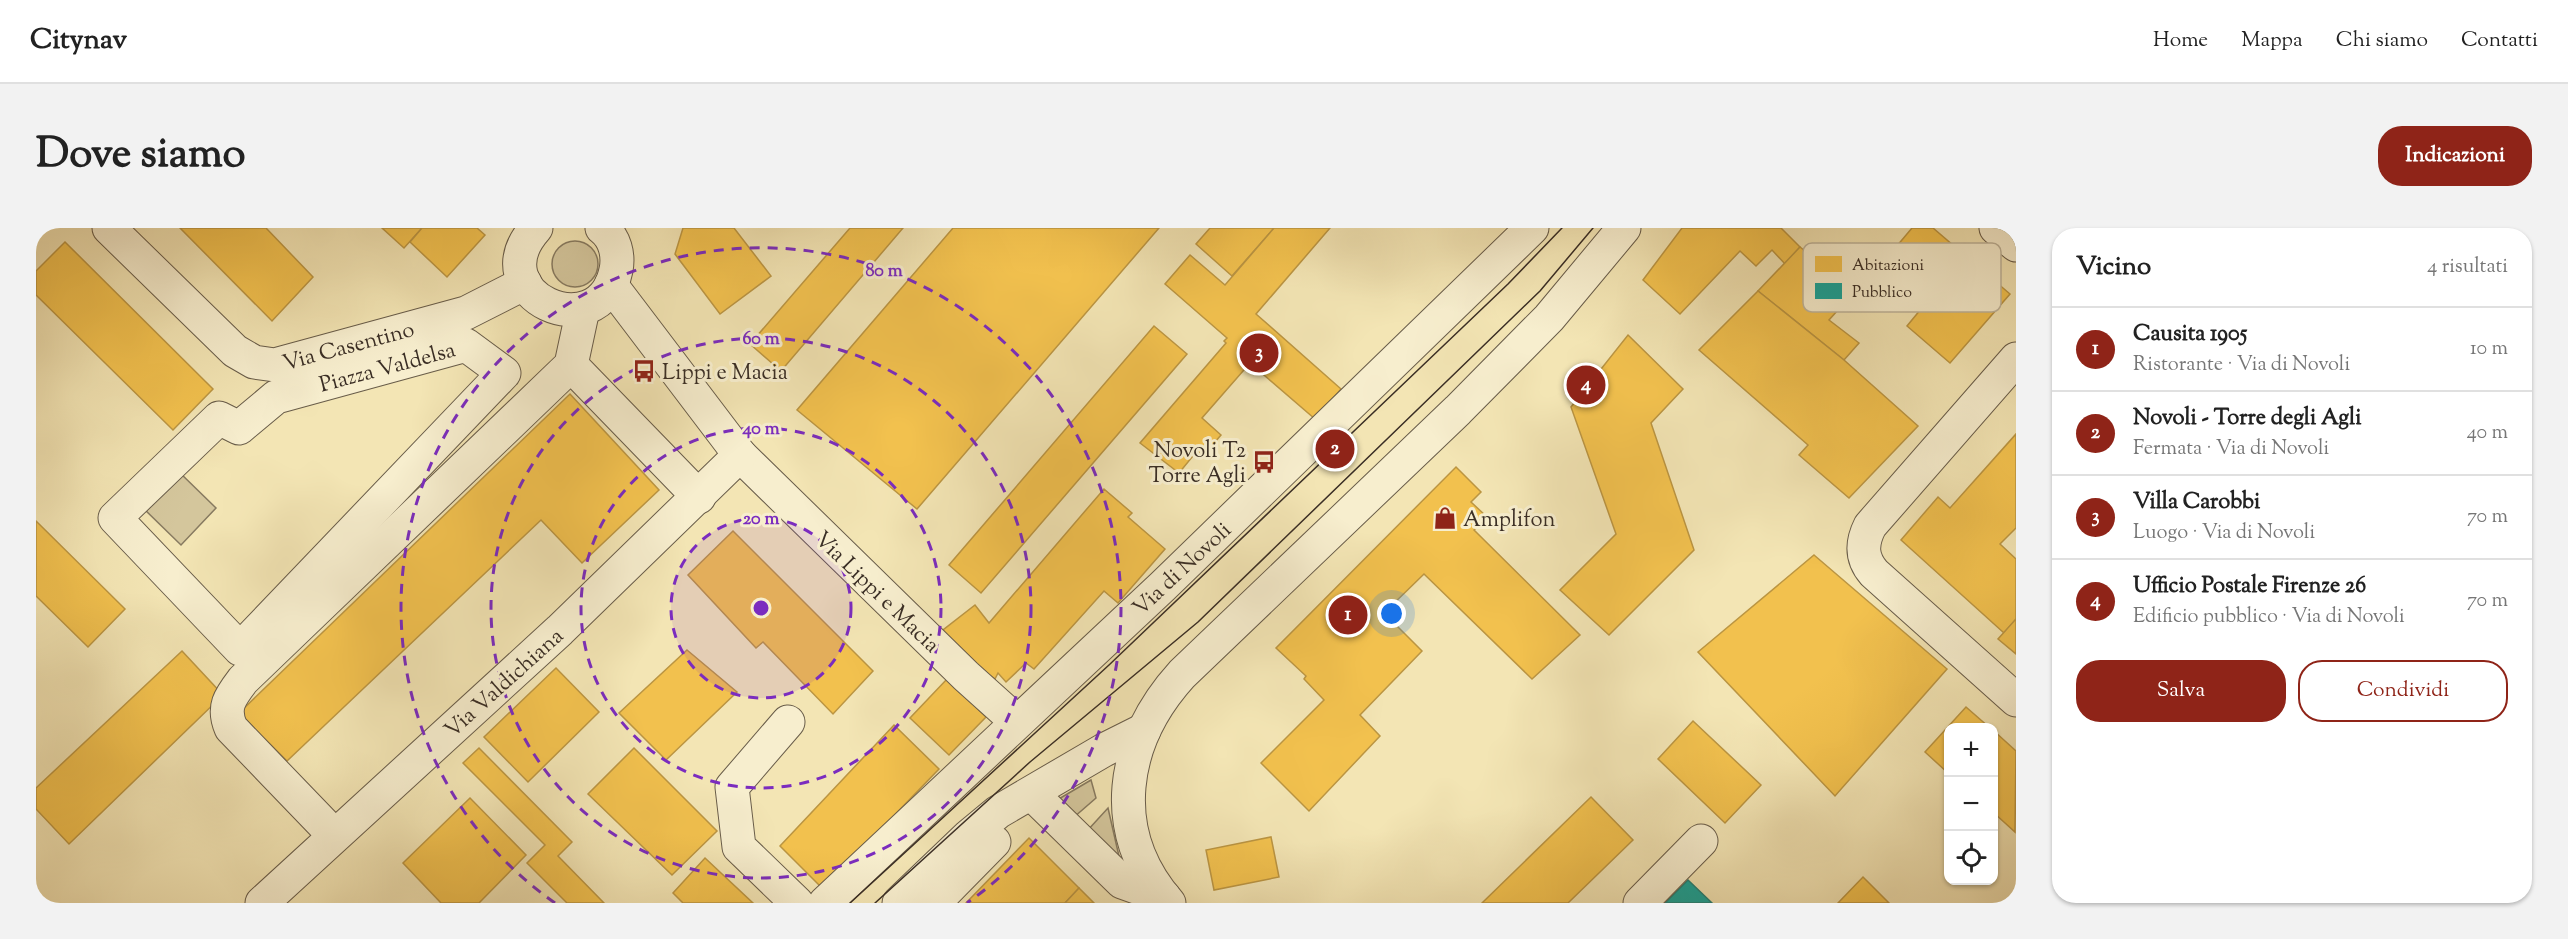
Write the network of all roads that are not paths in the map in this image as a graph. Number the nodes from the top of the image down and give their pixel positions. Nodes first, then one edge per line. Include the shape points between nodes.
1 (109, 228) edge
2 (1532, 228) edge
3 (1624, 228) edge
4 (1996, 228) edge
5 (527, 231) edge
6 (608, 232) edge
7 (2016, 245) edge
8 (525, 283) junction
9 (611, 285) junction
10 (583, 309) junction
11 (2016, 359) edge
12 (571, 365) junction
13 (740, 455) junction
14 (699, 497) junction
15 (240, 649) joint
16 (2016, 700) edge
17 (1016, 721) junction
18 (788, 722) dead end
19 (1144, 730) junction
20 (1032, 794) junction
21 (334, 835) junction
22 (1701, 841) dead end
23 (1166, 900) edge
24 (262, 903) edge
25 (797, 903) edge
26 (825, 903) edge
27 (899, 903) edge
28 (934, 903) edge
29 (1640, 903) edge

1 - 8 street, Via Casentino via 235,351 265,365 466,313
2 - 17 street, Via di Novoli via 1163,586
3 - 19 street via 1540,327 1458,410 1182,674
4 - 7 street
5 - 8 street via 520,260
6 - 9 street via 618,260
8 - 10 street via 530,292 550,307
9 - 10 street via 599,300
9 - 13 street, Via Lippi e Macia
10 - 12 street
11 - 16 street via 1870,526 1863,554 1874,573
12 - 14 street
12 - 21 street via 232,694 225,711 231,728
13 - 14 street, Via Valdichiana
13 - 17 street, Via Lippi e Macia
14 - 21 street, Via Valdichiana via 560,630
15 - 15 street, Piazza Valdelsa via 115,518 219,418 239,428 276,397 466,345 504,373
17 - 26 street, Via di Novoli
18 - 25 street via 732,787 739,847
19 - 20 street
19 - 23 street via 1130,774 1129,820 1140,859
20 - 23 street via 1122,882
20 - 27 street via 998,812
20 - 28 street via 999,837
21 - 24 street, Via Valdichiana
22 - 29 street

